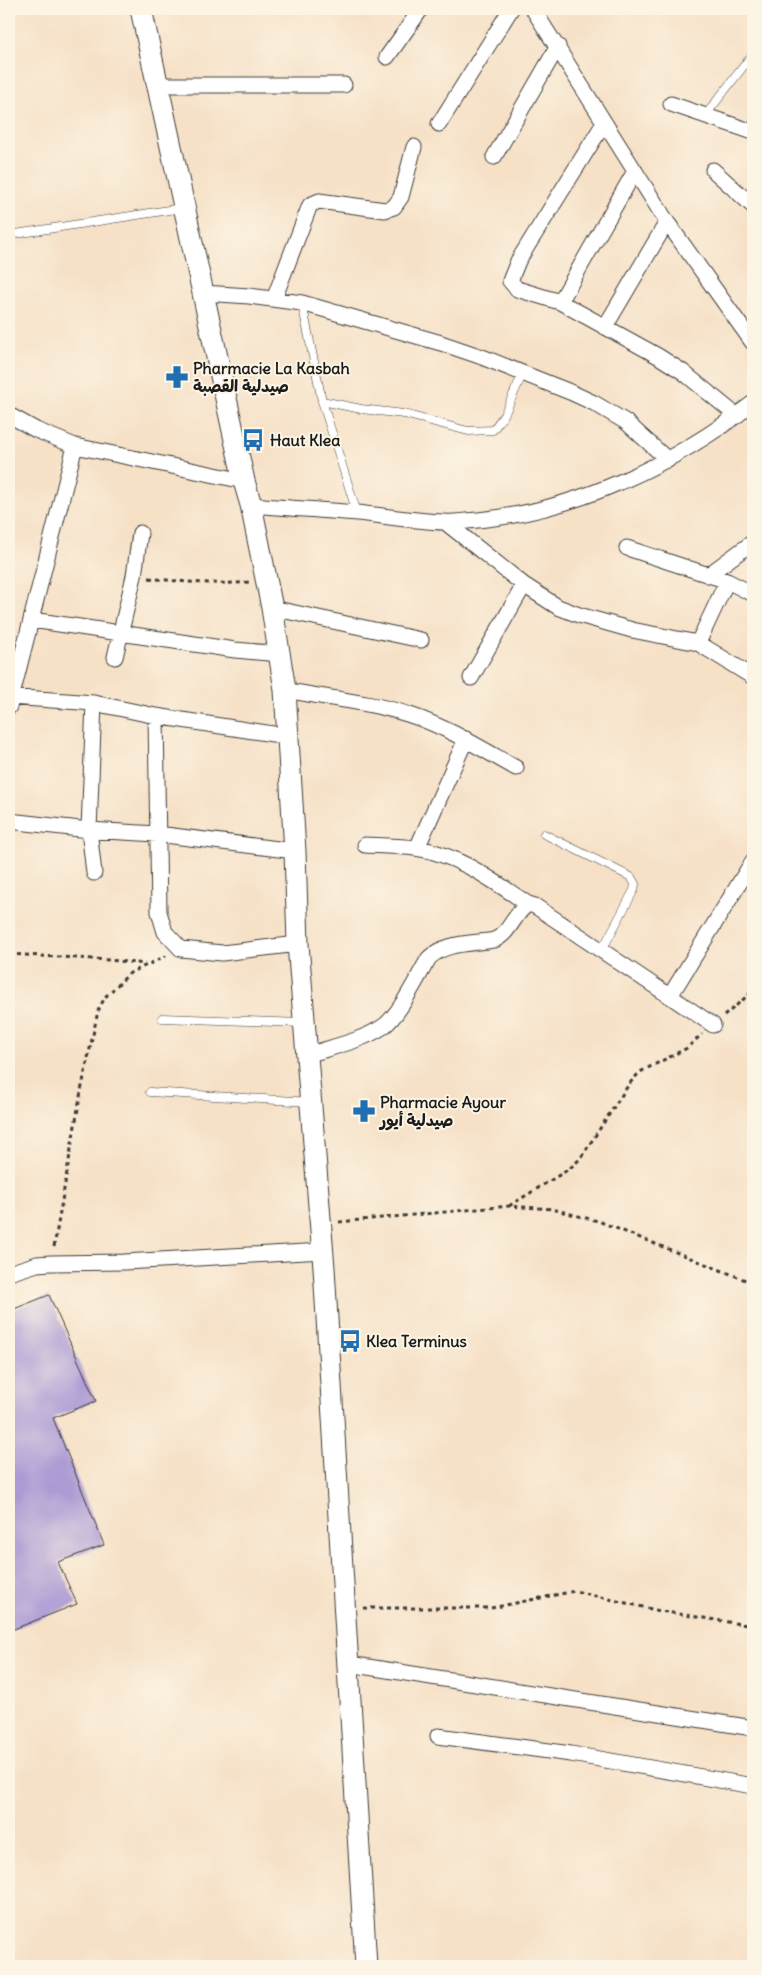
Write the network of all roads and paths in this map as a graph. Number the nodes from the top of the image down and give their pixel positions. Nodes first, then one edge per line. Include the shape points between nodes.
1 (141, 9) edge
2 (421, 9) edge
3 (511, 9) edge
4 (534, 9) edge
5 (558, 46) junction
6 (753, 54) edge
7 (387, 56) dead end
8 (158, 85) junction
9 (344, 85) dead end
10 (671, 104) dead end
11 (706, 116) junction
12 (604, 123) junction
13 (439, 124) dead end
14 (753, 132) edge
15 (414, 147) dead end
16 (494, 157) dead end
17 (713, 170) dead end
18 (635, 171) junction
19 (753, 206) edge
20 (184, 208) junction
21 (667, 222) junction
22 (9, 235) edge
23 (203, 293) junction
24 (274, 299) junction
25 (560, 302) junction
26 (302, 303) junction
27 (605, 326) junction
28 (753, 342) edge
29 (523, 373) junction
30 (322, 401) junction
31 (753, 403) edge
32 (9, 415) edge
33 (737, 416) junction
34 (75, 446) junction
35 (668, 460) junction
36 (244, 481) junction
37 (251, 505) junction
38 (357, 513) junction
39 (445, 522) junction
40 (140, 532) dead end
41 (753, 542) edge
42 (627, 548) dead end
43 (708, 575) junction
44 (134, 576) junction
45 (266, 580) junction
46 (728, 581) junction
47 (524, 585) junction
48 (753, 594) edge
49 (272, 608) junction
50 (32, 620) junction
51 (120, 632) junction
52 (421, 640) dead end
53 (698, 644) junction
54 (280, 654) junction
55 (115, 657) dead end
56 (753, 676) edge
57 (471, 678) dead end
58 (285, 690) junction
59 (10, 702) edge
60 (94, 703) junction
61 (156, 716) junction
62 (286, 736) junction
63 (466, 739) junction
64 (516, 768) dead end
65 (9, 821) edge
66 (89, 830) junction
67 (157, 834) junction
68 (544, 834) dead end
69 (365, 845) dead end
70 (417, 848) junction
71 (295, 851) junction
72 (753, 861) edge
73 (94, 873) dead end
74 (528, 904) junction
75 (298, 944) junction
76 (180, 949) junction
77 (602, 950) junction
78 (9, 954) edge
79 (147, 965) junction
80 (753, 991) edge
81 (670, 996) junction
82 (162, 1018) dead end
83 (304, 1023) junction
84 (713, 1025) junction
85 (307, 1055) junction
86 (150, 1092) dead end
87 (311, 1102) junction
88 (509, 1206) junction
89 (321, 1224) junction
90 (323, 1251) junction
91 (51, 1263) junction
92 (9, 1273) edge
93 (753, 1282) edge
94 (345, 1608) junction
95 (753, 1626) edge
96 (349, 1664) junction
97 (753, 1728) edge
98 (438, 1736) dead end
99 (753, 1786) edge
100 (366, 1966) edge

1 - 8 main road
2 - 7 street
3 - 13 street
4 - 5 street
5 - 12 street
5 - 16 street
6 - 11 lane
8 - 9 street
8 - 20 main road
10 - 11 street
11 - 14 street
12 - 18 street
12 - 25 street via 518,261 510,281 517,289
15 - 24 street via 400,197 394,207 385,210 319,201 310,205
17 - 19 street
18 - 21 street
18 - 25 street
20 - 22 lane
20 - 23 main road
21 - 27 street
21 - 28 street
23 - 24 street
23 - 36 main road
24 - 26 street
25 - 27 street
26 - 29 street via 441,343
26 - 30 lane
27 - 33 street via 683,372
29 - 30 lane via 504,415 493,430 468,431 404,414 361,410
29 - 35 street via 570,392 626,422
30 - 38 lane
31 - 33 street
32 - 34 street
33 - 35 street
34 - 36 street
34 - 50 street
35 - 39 street via 551,508 511,517
36 - 37 main road
37 - 38 street
37 - 45 main road
38 - 39 street
39 - 47 street
40 - 44 street
41 - 43 street
42 - 43 street
43 - 46 street
44 - 45 path via 175,582
44 - 51 street
45 - 49 main road
46 - 48 street
46 - 53 street
47 - 53 street via 579,615
47 - 57 street
49 - 52 street
49 - 54 main road
50 - 51 street
50 - 59 street
51 - 54 street
51 - 55 street
53 - 56 street
54 - 58 main road
58 - 62 main road
58 - 63 street via 410,715
59 - 60 street
60 - 61 street
60 - 66 street
61 - 62 street
61 - 67 street
62 - 71 main road
63 - 64 street
63 - 70 street
65 - 66 street
66 - 67 street
66 - 73 street
67 - 71 street
67 - 76 street via 159,912 165,932
68 - 77 lane via 631,877 635,884
69 - 70 street
70 - 74 street via 451,858
71 - 75 main road
72 - 81 street
74 - 77 street
74 - 85 street via 520,909 501,938 435,952 396,1013 384,1026 362,1037
75 - 76 street via 222,953
75 - 83 main road
76 - 79 path
77 - 81 street
78 - 79 path
79 - 91 path via 116,985 98,1011
80 - 84 path
81 - 84 street
82 - 83 lane
83 - 85 main road
84 - 88 path via 686,1048 640,1072 580,1159
85 - 87 main road
86 - 87 lane
87 - 89 main road
88 - 89 path
88 - 93 path via 552,1209 598,1222
89 - 90 main road
90 - 91 street
90 - 94 main road
91 - 92 street
94 - 95 path via 491,1608 575,1592 660,1611
94 - 96 main road
96 - 97 street
96 - 100 main road via 348,1703
98 - 99 street via 571,1754

